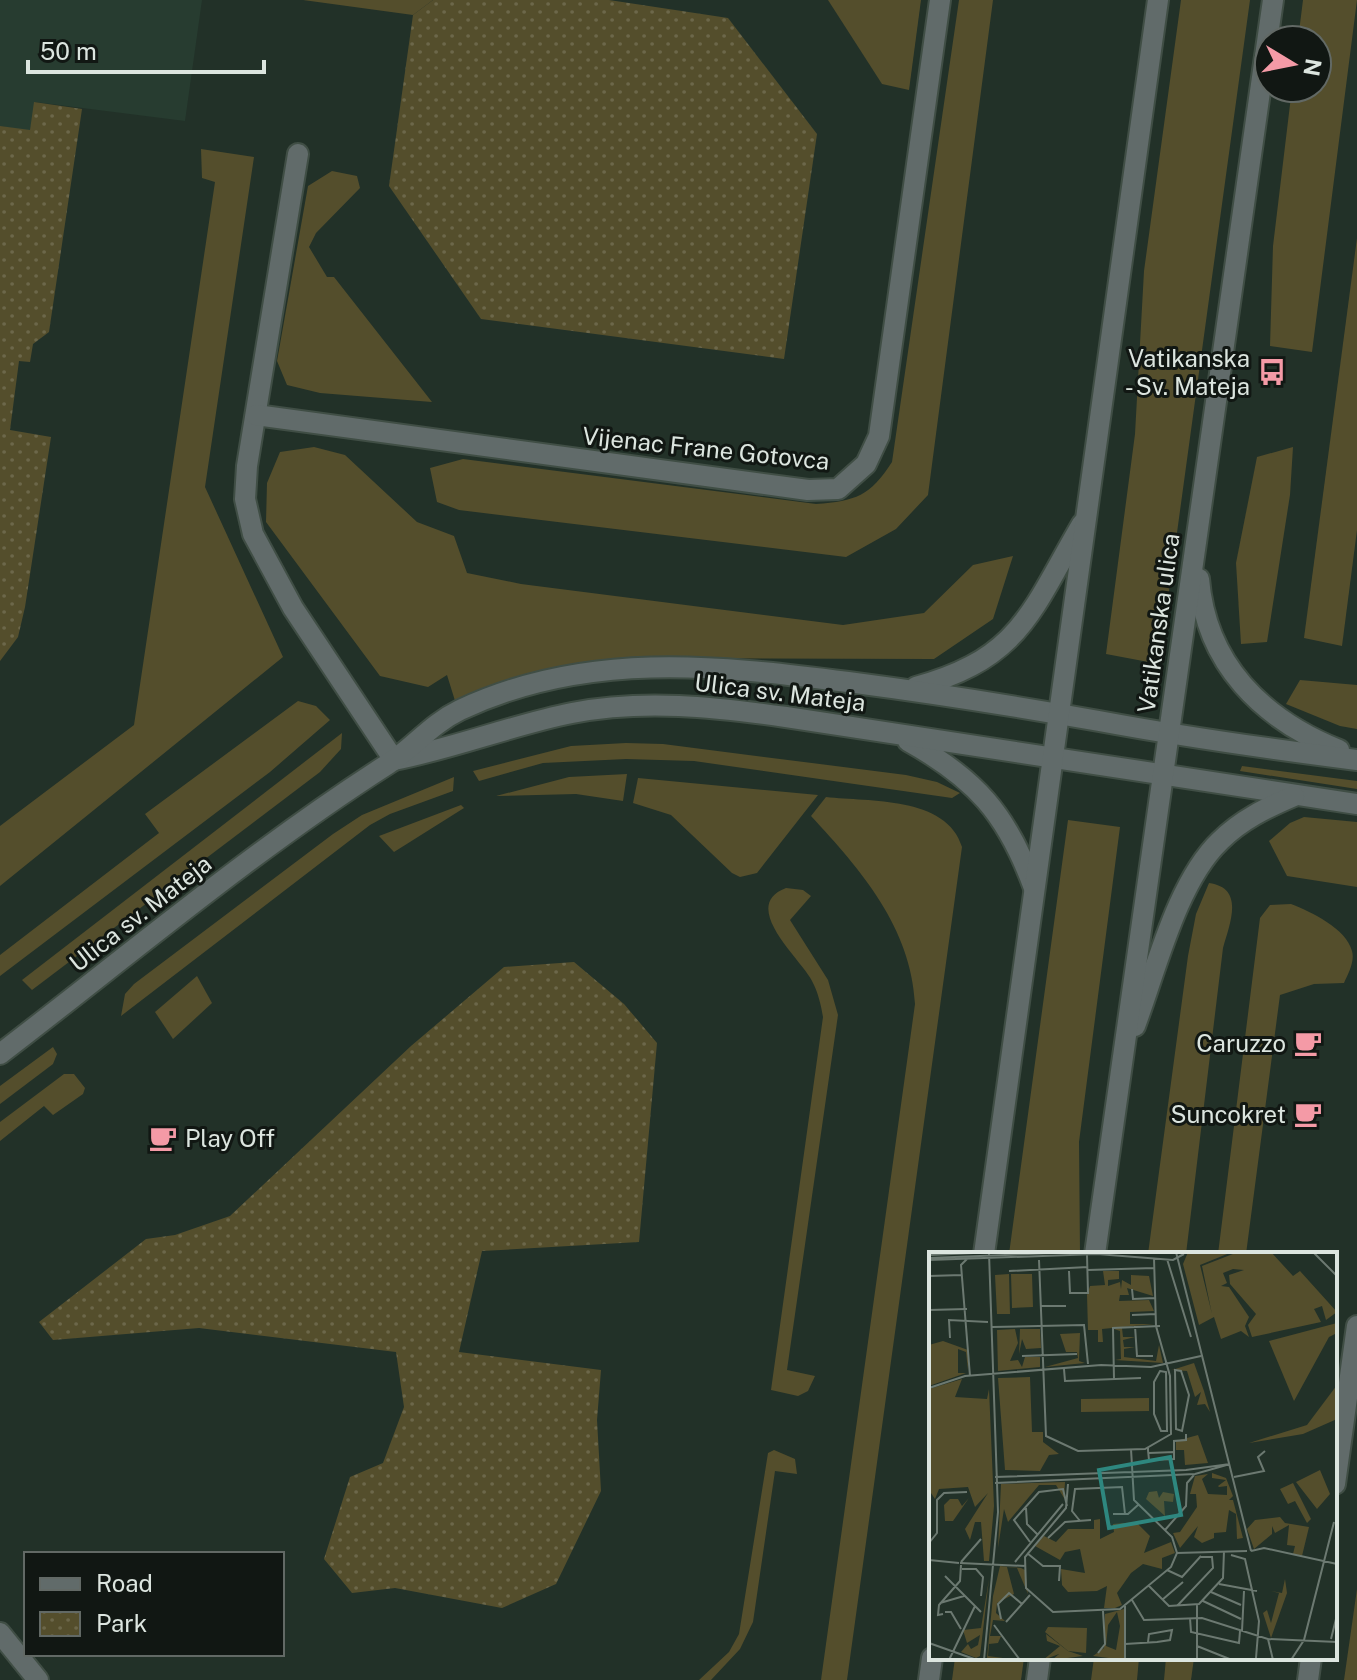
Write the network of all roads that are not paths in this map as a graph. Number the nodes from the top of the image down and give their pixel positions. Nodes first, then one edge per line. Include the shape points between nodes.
1 (940, 0) edge
2 (1158, 0) edge
3 (1273, 0) edge
4 (298, 154) dead end
5 (256, 415) junction
6 (1087, 515) junction
7 (1196, 542) junction
8 (908, 689) junction
9 (1060, 714) junction
10 (894, 733) junction
11 (1168, 734) junction
12 (1053, 758) junction
13 (1357, 759) edge
14 (394, 760) junction
15 (1163, 774) junction
16 (1294, 796) junction
17 (1357, 804) edge
18 (1035, 890) junction
19 (0, 1054) edge
20 (1122, 1059) junction
21 (984, 1252) edge
22 (1095, 1252) edge
23 (1357, 1326) edge
24 (1337, 1470) edge
25 (0, 1633) edge
26 (932, 1660) edge
27 (1040, 1660) edge
28 (1311, 1660) edge
29 (38, 1680) edge
30 (929, 1680) edge
31 (1037, 1680) edge
32 (1308, 1680) edge

1 - 5 street, Vijenac Frane Gotovca via 879,436 866,464 838,489 808,490
2 - 6 street
3 - 7 street, Vatikanska ulica
4 - 5 street
5 - 14 street via 245,499 253,534 293,608
6 - 8 street via 1005,647 978,666
6 - 9 street
7 - 11 street, Vatikanska ulica
7 - 13 street via 1201,606 1210,636 1241,685 1276,719
8 - 9 street, Ulica sv. Mateja
8 - 14 street, Ulica sv. Mateja via 713,668 616,668 542,682 463,709 438,721
9 - 11 street, Ulica sv. Mateja
9 - 12 street
10 - 12 street, Ulica sv. Mateja
10 - 14 street, Ulica sv. Mateja via 732,709 649,706 576,712
10 - 18 street via 954,769 989,801 1019,846
11 - 13 street, Ulica sv. Mateja
11 - 15 street, Vatikanska ulica
12 - 15 street, Ulica sv. Mateja
12 - 18 street
14 - 19 street, Ulica sv. Mateja via 228,877
15 - 16 street, Ulica sv. Mateja
15 - 20 street, Vatikanska ulica
16 - 17 street, Ulica sv. Mateja
16 - 20 street via 1238,825 1204,859 1184,896
18 - 21 street
20 - 22 street, Vatikanska ulica
23 - 24 street
25 - 29 street
26 - 30 street
27 - 31 street
28 - 32 street

